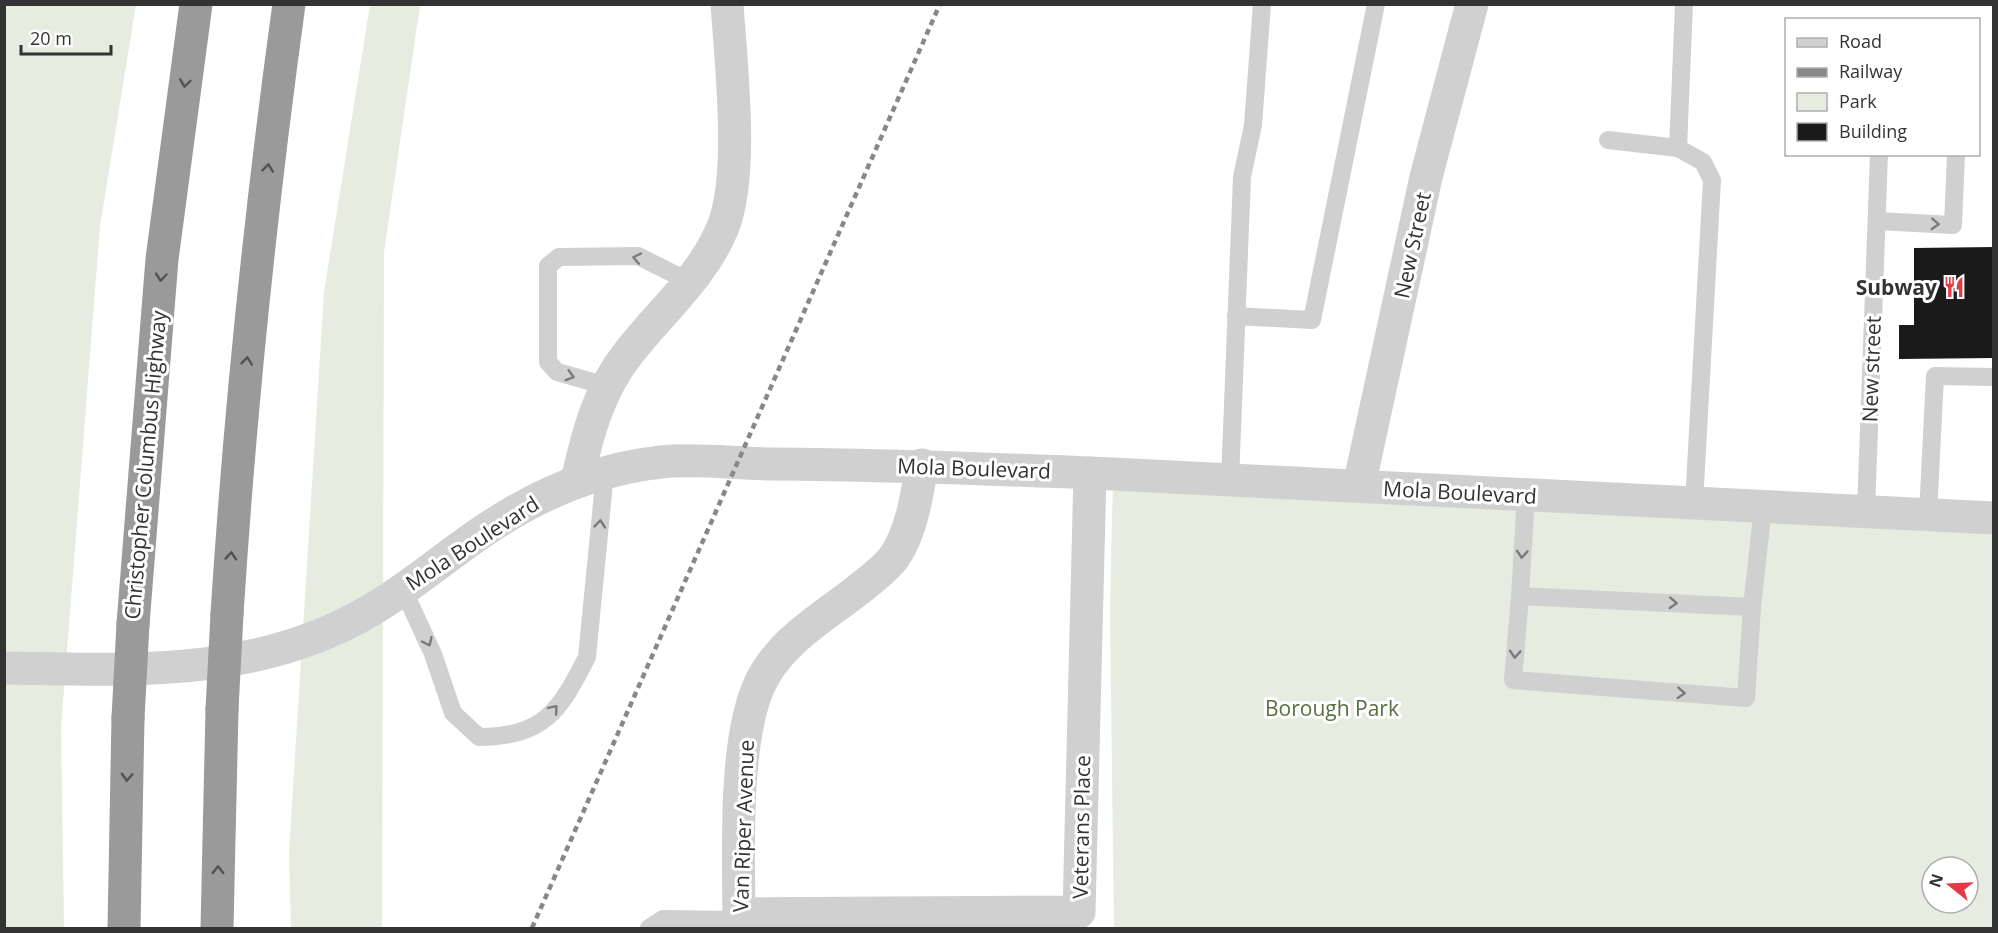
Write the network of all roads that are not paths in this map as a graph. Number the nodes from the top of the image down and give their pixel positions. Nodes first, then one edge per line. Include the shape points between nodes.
1 (196, 4) edge
2 (289, 4) edge
3 (727, 4) edge
4 (1262, 4) edge
5 (1376, 4) edge
6 (1472, 4) edge
7 (1684, 4) edge
8 (1608, 140) dead end
9 (1678, 148) junction
10 (1879, 156) edge
11 (1956, 156) edge
12 (1877, 221) junction
13 (690, 282) junction
14 (1236, 316) junction
15 (1994, 377) edge
16 (607, 386) junction
17 (922, 465) junction
18 (1090, 473) junction
19 (591, 477) junction
20 (1230, 480) junction
21 (1359, 486) junction
22 (1526, 496) junction
23 (1694, 503) junction
24 (1763, 507) junction
25 (1866, 511) junction
26 (1928, 514) junction
27 (1994, 518) edge
28 (403, 589) junction
29 (1520, 596) junction
30 (1752, 606) junction
31 (4, 668) edge
32 (739, 921) edge
33 (124, 928) edge
34 (217, 928) edge
35 (649, 928) edge

1 -> 33 highway, Christopher Columbus Highway, bridge via 162,259 133,624
34 -> 2 highway, bridge via 227,614 252,305
3 - 13 street via 734,111 732,185 723,226 703,266
4 - 14 lane via 1253,125 1242,177
5 - 14 lane via 1312,320
6 - 21 street, New Street via 1426,177
7 - 9 lane
8 - 9 lane
9 - 23 lane via 1703,162 1712,180
10 - 12 lane, New street
12 -> 11 lane via 1953,225
12 - 25 lane, New street
13 - 16 street via 626,356
13 -> 16 lane via 638,256 559,257 548,266 548,362 557,372
14 - 20 lane
15 - 26 lane via 1935,376
16 - 19 street via 586,439
17 - 18 street, Mola Boulevard
17 - 19 street, Mola Boulevard via 669,461 627,466
17 - 32 street, Van Riper Avenue via 908,528 894,556 874,577 782,650 758,688 747,730 741,782
18 - 20 street, Mola Boulevard
18 - 32 street, Veterans Place via 1079,912
19 - 28 street, Mola Boulevard via 531,502
28 -> 19 lane via 434,654 453,713 478,736 510,736 539,725 575,681 587,657
20 - 21 street, Mola Boulevard
21 - 22 street, Mola Boulevard
22 - 23 street, Mola Boulevard
22 -> 29 lane
23 - 24 street, Mola Boulevard
24 - 25 street, Mola Boulevard
24 - 30 lane
25 - 26 street, Mola Boulevard
26 - 27 street, Mola Boulevard
28 - 31 street, Mola Boulevard via 372,610 311,640 247,659 121,670
29 -> 30 lane
29 -> 30 lane via 1513,680 1746,698
32 - 35 lane via 663,919

